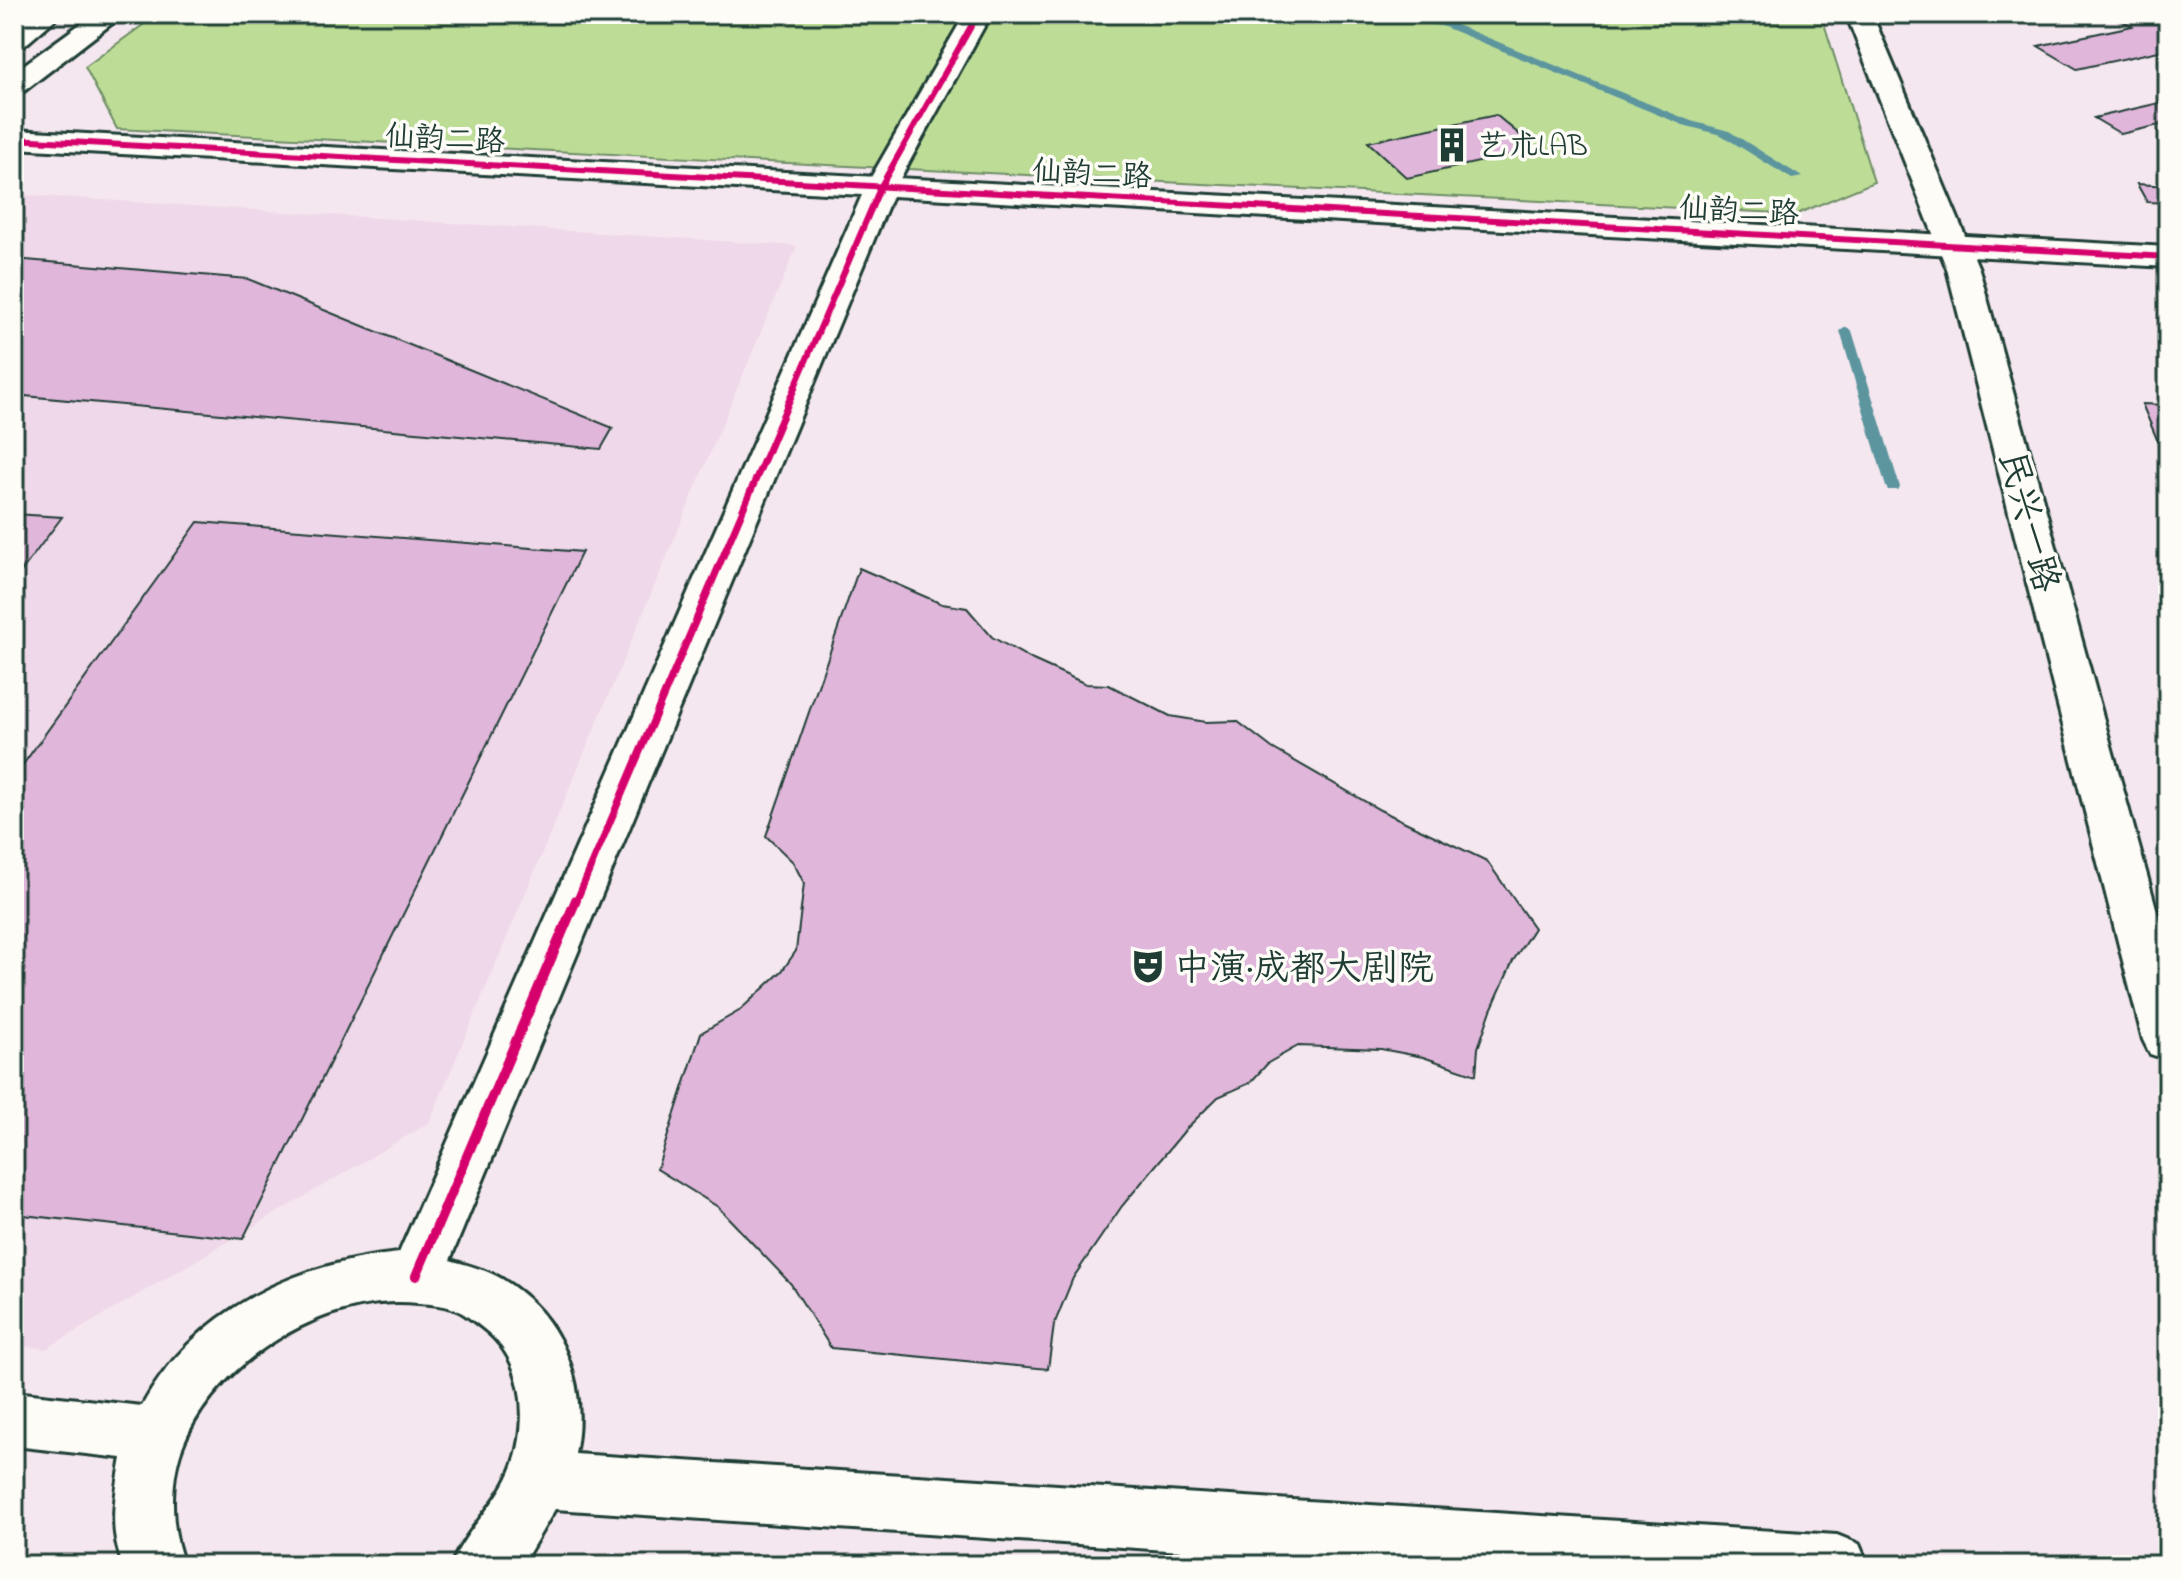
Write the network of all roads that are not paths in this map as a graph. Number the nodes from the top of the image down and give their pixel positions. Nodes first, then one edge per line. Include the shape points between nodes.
1 (48, 14) edge
2 (111, 14) edge
3 (978, 14) edge
4 (1859, 14) edge
5 (14, 40) edge
6 (14, 85) edge
7 (14, 139) edge
8 (14, 164) edge
9 (876, 199) junction
10 (2168, 257) edge
11 (1959, 258) junction
12 (2168, 281) edge
13 (2168, 1040) edge
14 (416, 1276) junction
15 (14, 1419) edge
16 (158, 1435) junction
17 (540, 1480) junction
18 (154, 1565) edge
19 (482, 1565) edge
20 (1837, 1565) edge

1 - 5 street
2 - 6 street
3 - 9 street
4 - 11 street, 民兴一路
7 - 9 street, 仙韵二路
8 - 9 street, 仙韵二路
9 - 11 street, 仙韵二路
9 - 14 street
10 - 11 street, 仙韵二路
11 - 12 street, 仙韵二路
11 - 13 street, 民兴一路
14 - 16 street via 357,1279 297,1299 241,1333 193,1380
14 - 17 street via 470,1289 512,1316 541,1358 553,1415
15 - 16 street
16 - 18 street via 143,1493 146,1551
17 - 19 street via 504,1544
17 - 20 street

